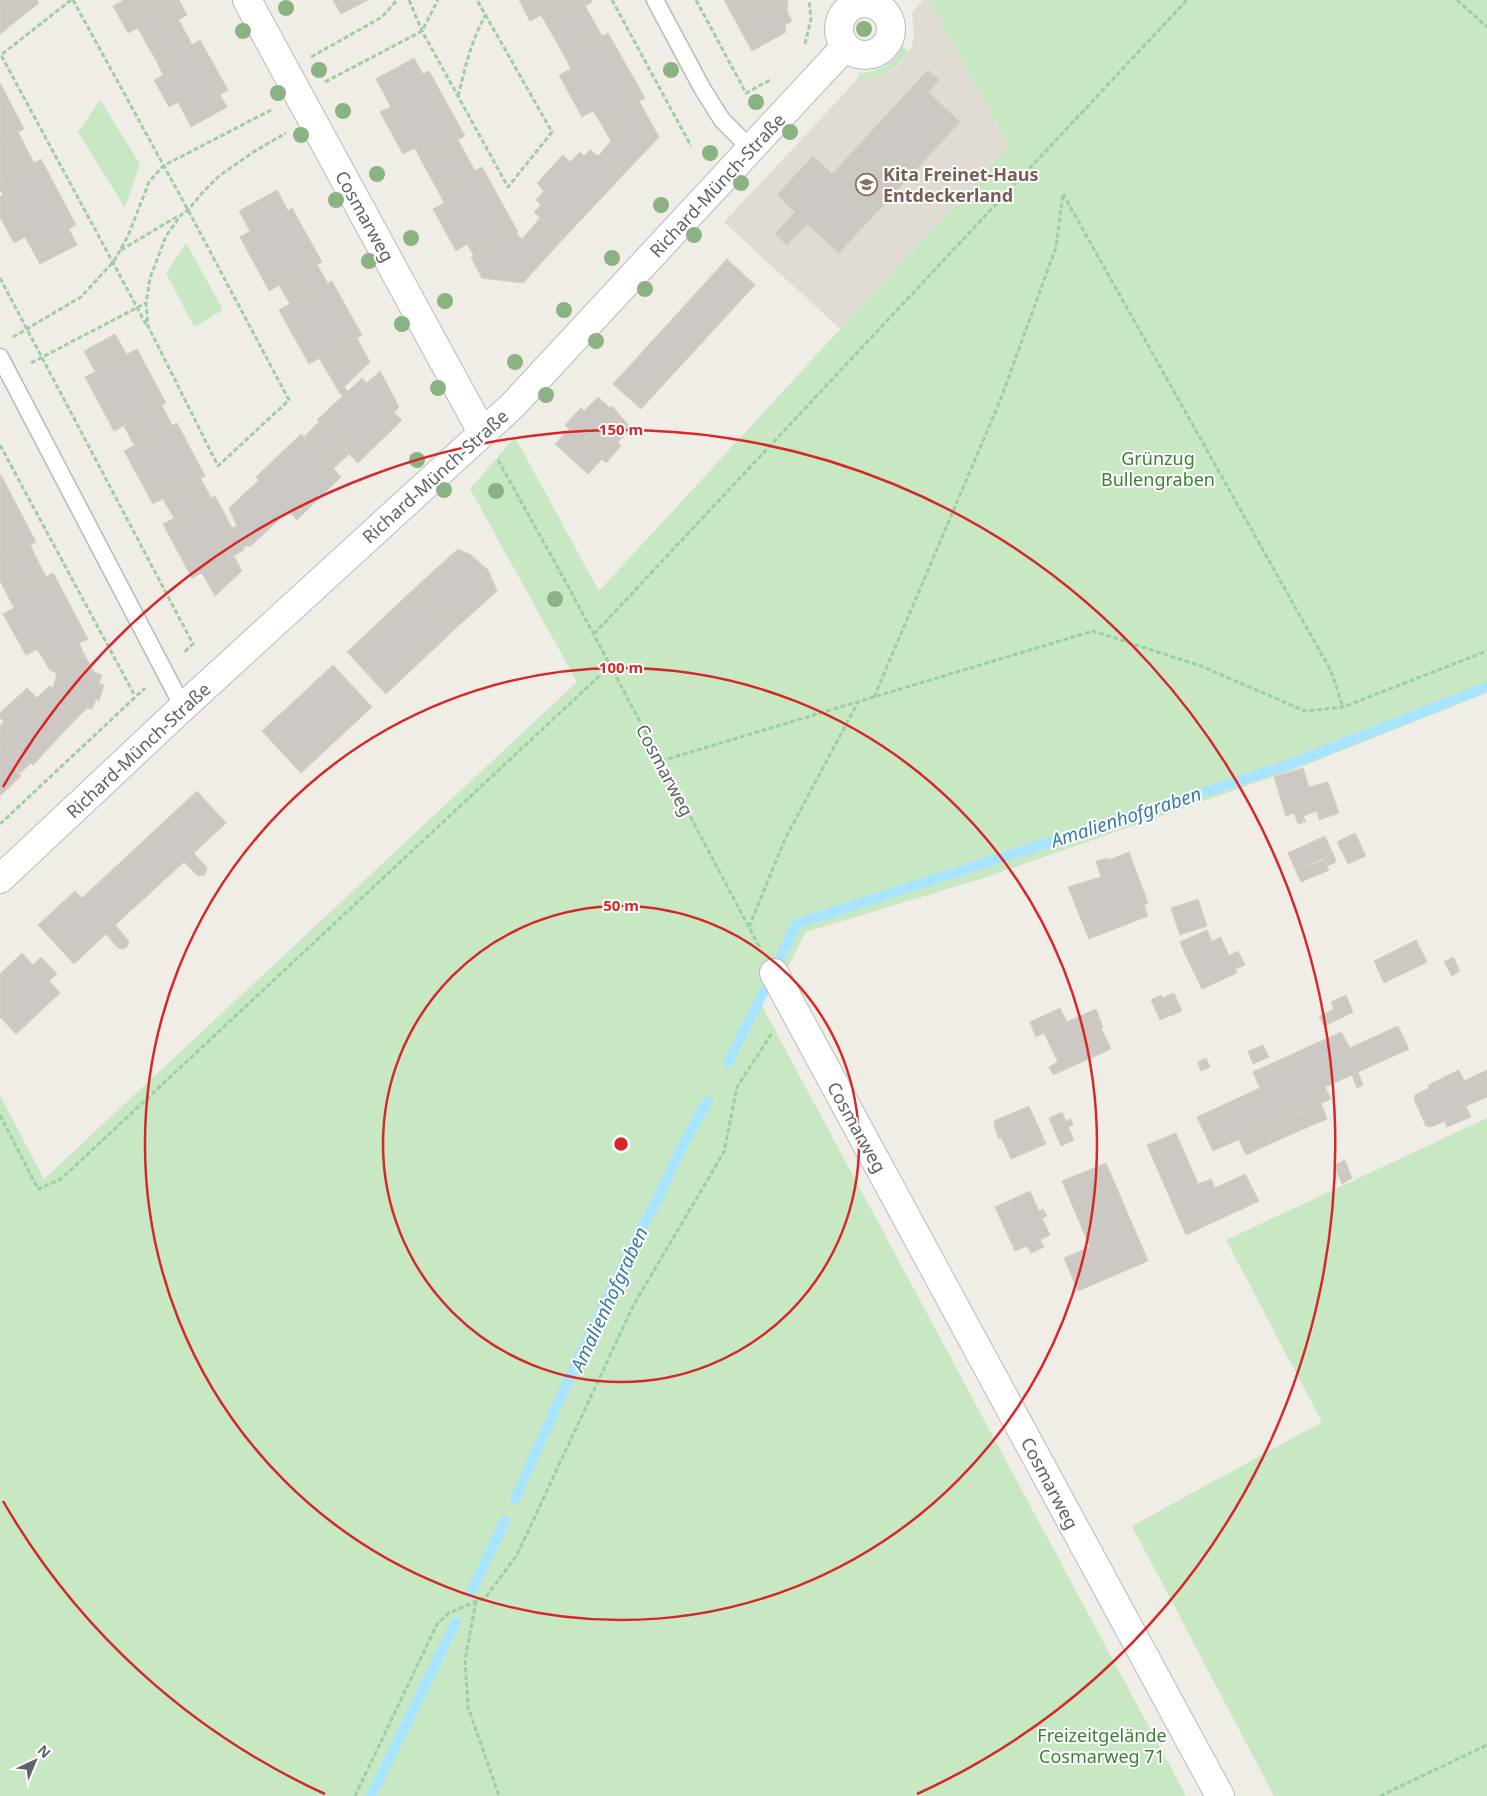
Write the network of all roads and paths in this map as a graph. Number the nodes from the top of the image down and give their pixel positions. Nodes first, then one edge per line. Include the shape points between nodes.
1 (72, 0) edge
2 (247, 0) edge
3 (397, 0) edge
4 (409, 0) edge
5 (438, 0) edge
6 (477, 0) edge
7 (612, 0) edge
8 (655, 0) edge
9 (696, 0) edge
10 (809, 0) edge
11 (1187, 0) edge
12 (1457, 0) edge
13 (485, 15) junction
14 (1487, 27) edge
15 (422, 31) junction
16 (845, 47) dead end
17 (803, 51) dead end
18 (305, 61) dead end
19 (318, 86) dead end
20 (746, 93) dead end
21 (458, 96) junction
22 (273, 109) dead end
23 (286, 133) dead end
24 (691, 146) dead end
25 (751, 149) junction
26 (163, 166) junction
27 (188, 210) junction
28 (181, 215) junction
29 (120, 251) junction
30 (114, 261) junction
31 (0, 278) edge
32 (146, 303) junction
33 (136, 308) junction
34 (148, 326) junction
35 (27, 329) junction
36 (7, 340) dead end
37 (0, 357) edge
38 (42, 357) junction
39 (9, 374) junction
40 (482, 432) junction
41 (0, 445) edge
42 (496, 457) dead end
43 (594, 634) junction
44 (1487, 651) edge
45 (610, 666) junction
46 (164, 670) junction
47 (135, 696) junction
48 (874, 697) junction
49 (858, 702) junction
50 (183, 707) junction
51 (1343, 707) junction
52 (660, 761) junction
53 (0, 824) edge
54 (0, 879) edge
55 (749, 927) junction
56 (774, 973) joint
57 (790, 1005) junction
58 (0, 1115) edge
59 (476, 1601) junction
60 (1487, 1745) edge
61 (354, 1796) edge
62 (499, 1796) edge
63 (1220, 1796) edge
64 (1380, 1796) edge

1 - 26 path
1 - 30 path via 1,55
2 - 40 street, Cosmarweg
3 - 18 path via 382,17
4 - 15 path
5 - 15 path
6 - 13 path
7 - 24 path
8 - 25 lane via 722,120
9 - 20 path
10 - 17 path via 811,19
11 - 43 path
12 - 14 path
13 - 21 path via 467,59
13 - 21 path via 552,132 508,187
15 - 19 path
15 - 21 path
16 - 25 street, Richard-Münch-Straße
22 - 26 path
23 - 27 path via 219,176
25 - 40 street, Richard-Münch-Straße via 513,405
26 - 27 path
26 - 29 path via 149,182
27 - 28 path
27 - 34 path via 288,400 218,466
28 - 29 path
28 - 32 path via 166,236 150,278
29 - 30 path
30 - 33 path
30 - 35 path via 81,297
31 - 35 path
32 - 33 path
32 - 34 path
33 - 34 path
33 - 38 path
35 - 36 path
35 - 38 path
37 - 39 lane
38 - 39 path
38 - 46 path via 192,644
39 - 46 lane
40 - 50 street, Richard-Münch-Straße
41 - 47 path
42 - 43 path, Cosmarweg
43 - 45 path, Cosmarweg
44 - 51 path
45 - 52 path, Cosmarweg
45 - 58 path via 61,1179 38,1189
46 - 47 path
46 - 50 lane
47 - 53 path
48 - 49 path
48 - 51 path via 1093,631 1202,666 1306,711
48 - 51 path via 1000,401 1056,247 1063,194 1331,671
49 - 52 path
49 - 55 path via 785,839
50 - 54 street, Richard-Münch-Straße
52 - 55 path, Cosmarweg
55 - 56 path, Cosmarweg
56 - 57 street, Cosmarweg
57 - 59 path via 737,1087 724,1152 633,1306 517,1555 486,1597
57 - 63 street, Cosmarweg
59 - 61 path via 449,1613 437,1624
59 - 62 path via 465,1660 468,1707
60 - 64 path

